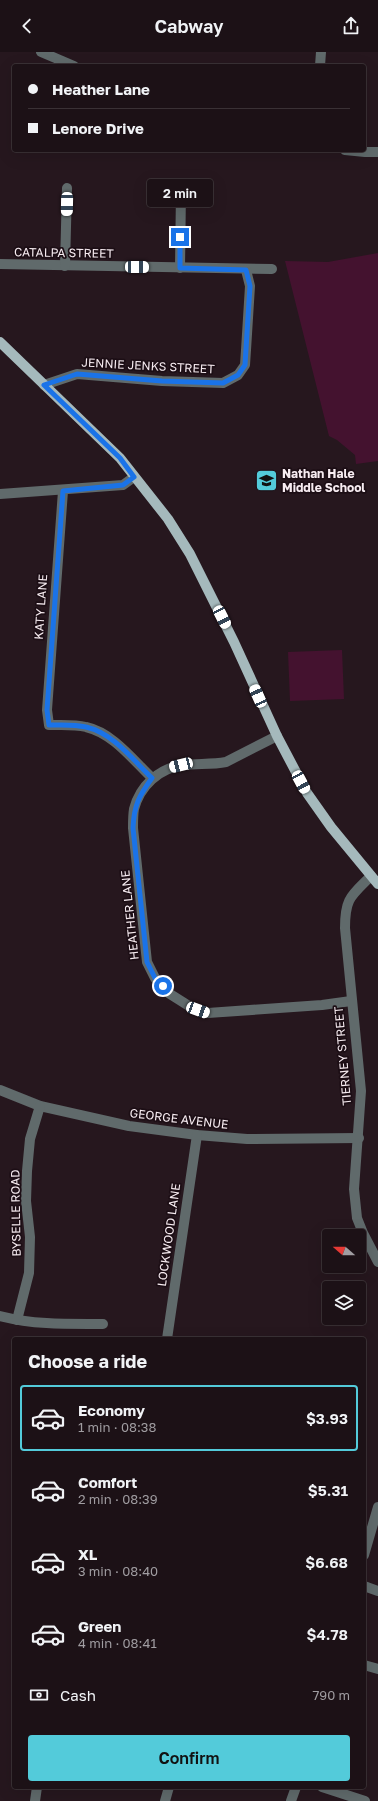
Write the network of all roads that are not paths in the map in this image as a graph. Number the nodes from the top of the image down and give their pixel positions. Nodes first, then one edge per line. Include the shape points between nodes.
1 (40, 52) edge
2 (321, 52) edge
3 (69, 64) edge
4 (320, 64) edge
5 (366, 152) edge
6 (378, 152) edge
7 (67, 188) dead end
8 (181, 190) dead end
9 (0, 264) edge
10 (65, 266) junction
11 (180, 268) junction
12 (272, 269) dead end
13 (246, 270) junction
14 (0, 342) edge
15 (44, 385) junction
16 (134, 477) junction
17 (63, 491) junction
18 (0, 494) edge
19 (277, 736) junction
20 (152, 778) junction
21 (371, 876) junction
22 (378, 884) edge
23 (352, 1001) junction
24 (0, 1090) edge
25 (40, 1106) junction
26 (197, 1135) junction
27 (359, 1138) junction
28 (378, 1262) edge
29 (0, 1316) edge
30 (17, 1320) junction
31 (103, 1324) dead end
32 (167, 1337) edge
33 (378, 1507) edge
34 (366, 1548) edge
35 (366, 1587) edge
36 (378, 1591) edge
37 (366, 1666) edge
38 (378, 1669) edge
39 (37, 1789) edge
40 (168, 1789) edge
41 (295, 1789) edge
42 (328, 1789) edge
43 (35, 1801) edge
44 (165, 1801) edge
45 (291, 1801) edge
46 (365, 1801) edge

1 - 3 street
2 - 4 street
5 - 6 street
7 - 10 street
8 - 11 street
9 - 10 street, CATALPA STREET
10 - 11 street, CATALPA STREET
11 - 13 street, CATALPA STREET
12 - 13 street, CATALPA STREET
13 - 15 street, JENNIE JENKS STREET via 250,286 245,365 238,375 223,383 77,374
14 - 15 main road
15 - 16 main road via 120,458
16 - 17 street via 123,485
16 - 19 main road via 168,519 190,554
17 - 18 street
17 - 20 street, KATY LANE via 47,710 49,725 76,725 98,731 122,748
19 - 20 street, HEATHER LANE via 226,762 181,765 160,772
19 - 21 main road via 307,793
20 - 23 street, HEATHER LANE via 141,793 134,810 133,828 147,962 155,978 170,994 188,1006 208,1013
21 - 22 main road
21 - 23 street, TIERNEY STREET via 352,894 345,912
23 - 27 street, TIERNEY STREET via 361,1091
24 - 25 street, GEORGE AVENUE
25 - 26 street, GEORGE AVENUE via 129,1126
25 - 30 street, BYSELLE ROAD via 30,1140 27,1171 29,1273
26 - 27 street, GEORGE AVENUE via 247,1139
26 - 32 street, LOCKWOOD LANE
27 - 28 street, TIERNEY STREET via 354,1189 357,1218
29 - 30 street
30 - 31 street via 46,1324
33 - 34 street
35 - 36 street
37 - 38 street
39 - 43 street
40 - 44 street
41 - 45 street
42 - 46 street

